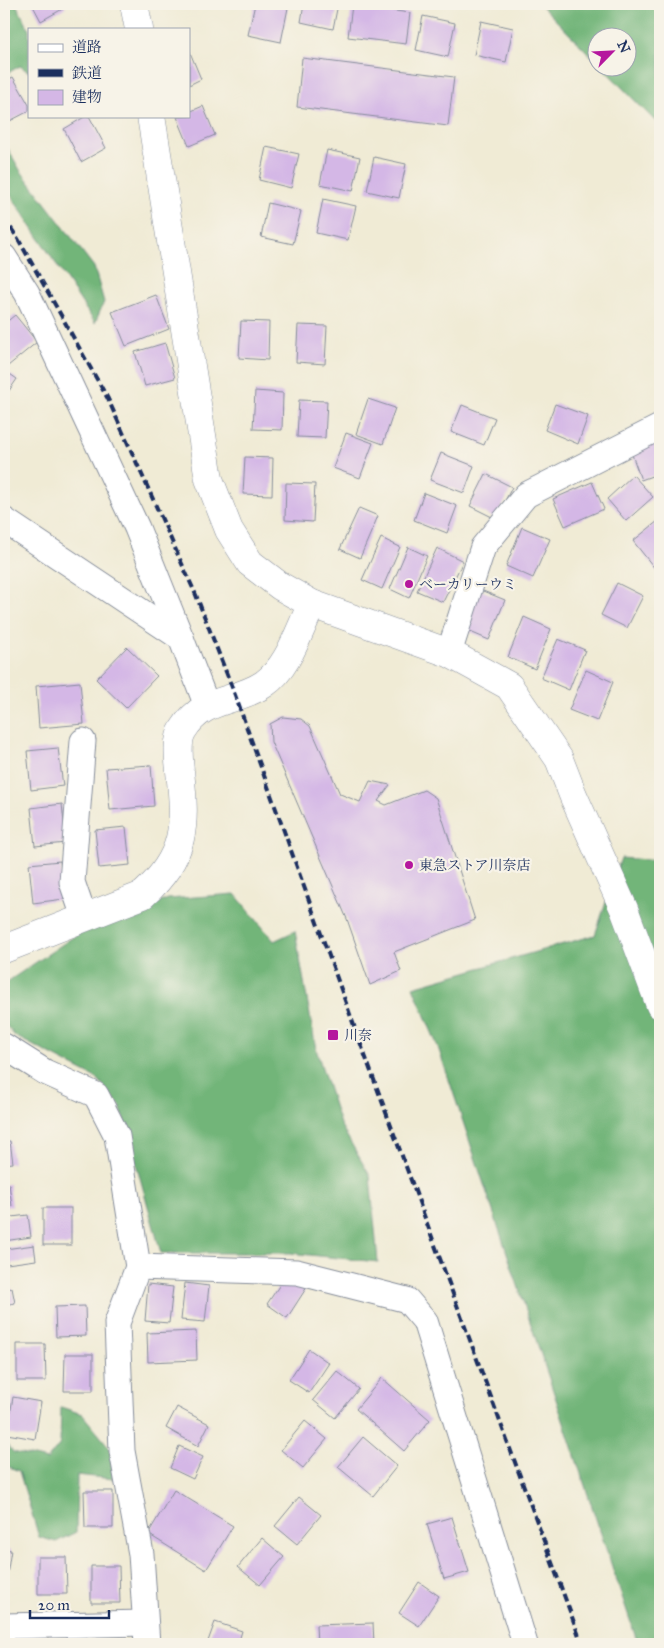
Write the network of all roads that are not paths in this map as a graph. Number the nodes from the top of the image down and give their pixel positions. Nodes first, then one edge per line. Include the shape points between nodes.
1 (134, 4) edge
2 (139, 28) edge
3 (152, 118) edge
4 (4, 257) edge
5 (660, 427) edge
6 (4, 520) edge
7 (312, 604) junction
8 (181, 638) junction
9 (449, 653) junction
10 (207, 706) junction
11 (83, 741) dead end
12 (84, 918) junction
13 (4, 949) edge
14 (660, 1005) edge
15 (4, 1046) edge
16 (138, 1267) junction
17 (4, 1626) edge
18 (146, 1633) edge
19 (525, 1644) edge

1 - 2 street
3 - 7 street via 209,479 229,530 250,563 280,586
4 - 8 street via 27,292 137,528
5 - 9 street via 526,495 483,547
6 - 8 street
7 - 9 street
7 - 10 street via 280,670 263,685
8 - 10 street
9 - 14 street via 509,686 559,759 624,909
10 - 12 street via 183,731 178,754 184,820 176,854 159,880 143,895
11 - 12 street via 72,882
12 - 13 street
15 - 16 street via 44,1072 96,1095 116,1136
16 - 18 street via 117,1322 122,1452 142,1554
16 - 19 street via 297,1272 408,1300 425,1320
17 - 18 street

